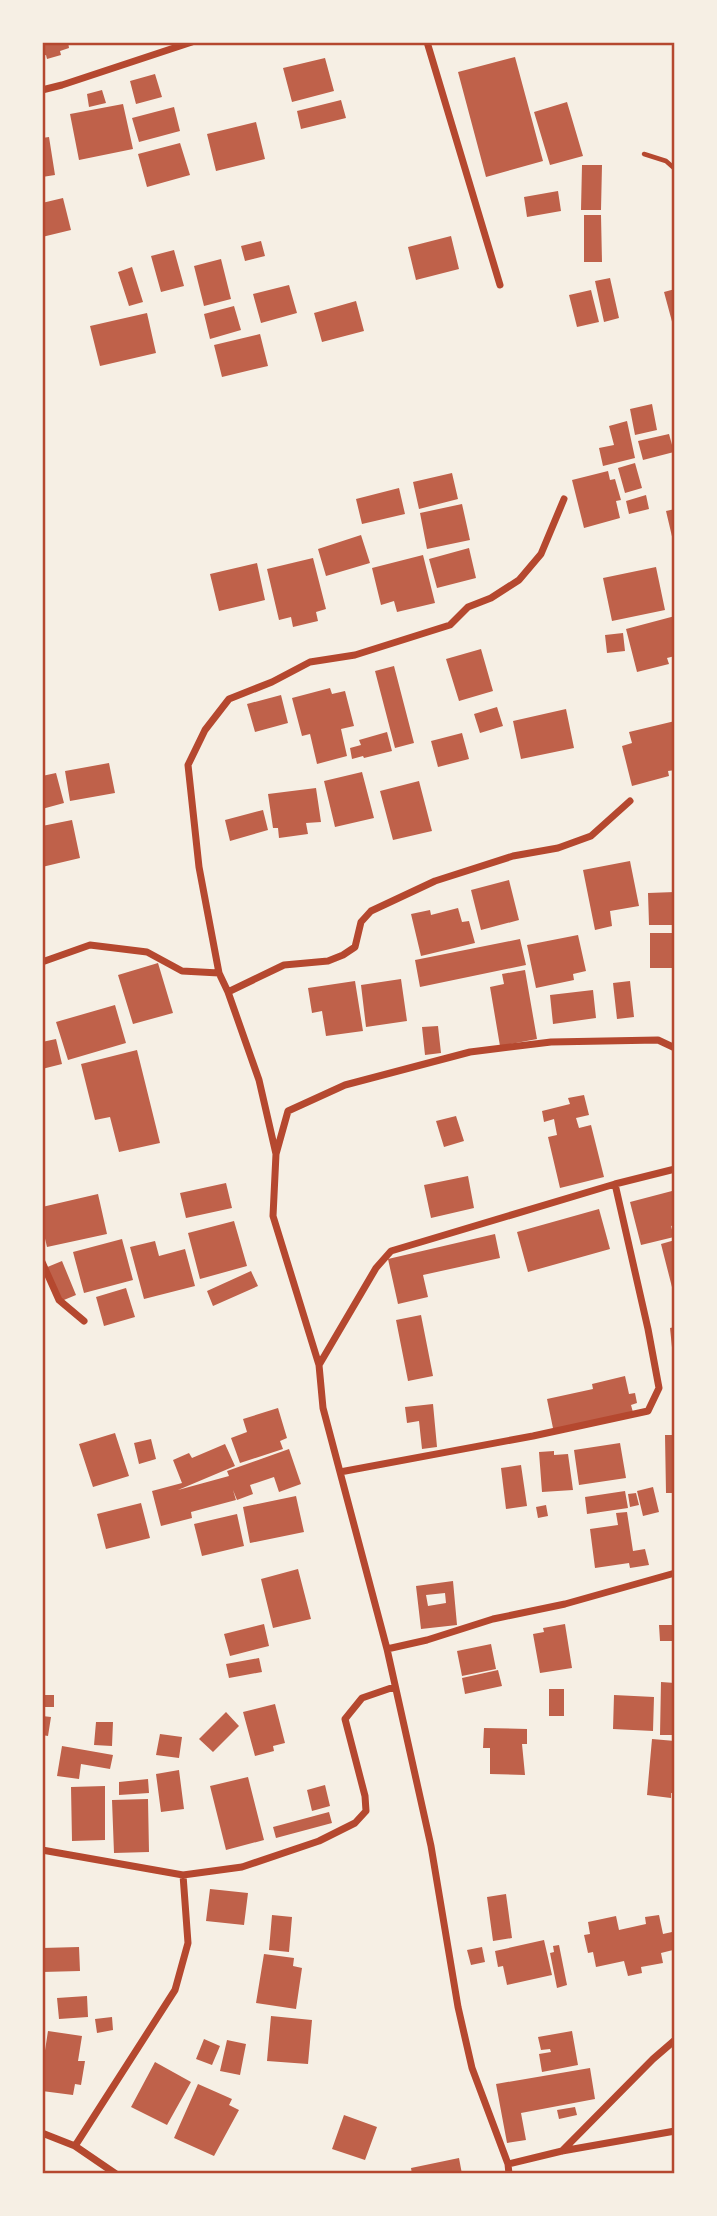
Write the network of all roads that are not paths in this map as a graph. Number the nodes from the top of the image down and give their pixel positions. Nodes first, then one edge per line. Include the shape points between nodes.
1 (192, 42) edge
2 (427, 42) edge
3 (42, 90) edge
4 (499, 285) dead end
5 (564, 499) dead end
6 (629, 801) dead end
7 (42, 962) edge
8 (219, 972) junction
9 (228, 992) junction
10 (675, 1048) edge
11 (276, 1154) junction
12 (675, 1170) edge
13 (615, 1184) junction
14 (42, 1262) edge
15 (84, 1321) dead end
16 (319, 1365) junction
17 (340, 1472) junction
18 (675, 1573) edge
19 (387, 1649) junction
20 (394, 1687) junction
21 (42, 1850) edge
22 (183, 1875) junction
23 (675, 2040) edge
24 (675, 2131) edge
25 (42, 2133) edge
26 (75, 2146) junction
27 (562, 2151) junction
28 (508, 2164) junction
29 (116, 2174) edge
30 (509, 2174) edge

1 - 3 street
2 - 4 street
5 - 8 street via 541,554 519,580 468,607 450,625 355,655 310,662 229,699 205,730 188,765 199,867
6 - 9 street via 591,836 435,881 371,911 361,922 355,947 343,955 284,965
7 - 8 street via 90,944 147,952 182,971
8 - 9 street
9 - 11 street via 259,1080
10 - 11 street via 658,1040 551,1042 470,1052 345,1085 288,1111
11 - 16 street via 274,1216
12 - 13 street
13 - 16 street via 391,1251
13 - 17 street via 659,1388 648,1411
14 - 15 street via 59,1300
16 - 17 street via 323,1408
17 - 19 street
18 - 19 street
19 - 20 street
20 - 22 street via 362,1698 345,1719 365,1796 366,1811 355,1823 319,1841 242,1867
20 - 28 street via 431,1846 472,2068
21 - 22 street
22 - 26 street via 188,1943 175,1990
23 - 27 street
24 - 27 street
25 - 26 street
26 - 29 street
27 - 28 street
28 - 30 street

